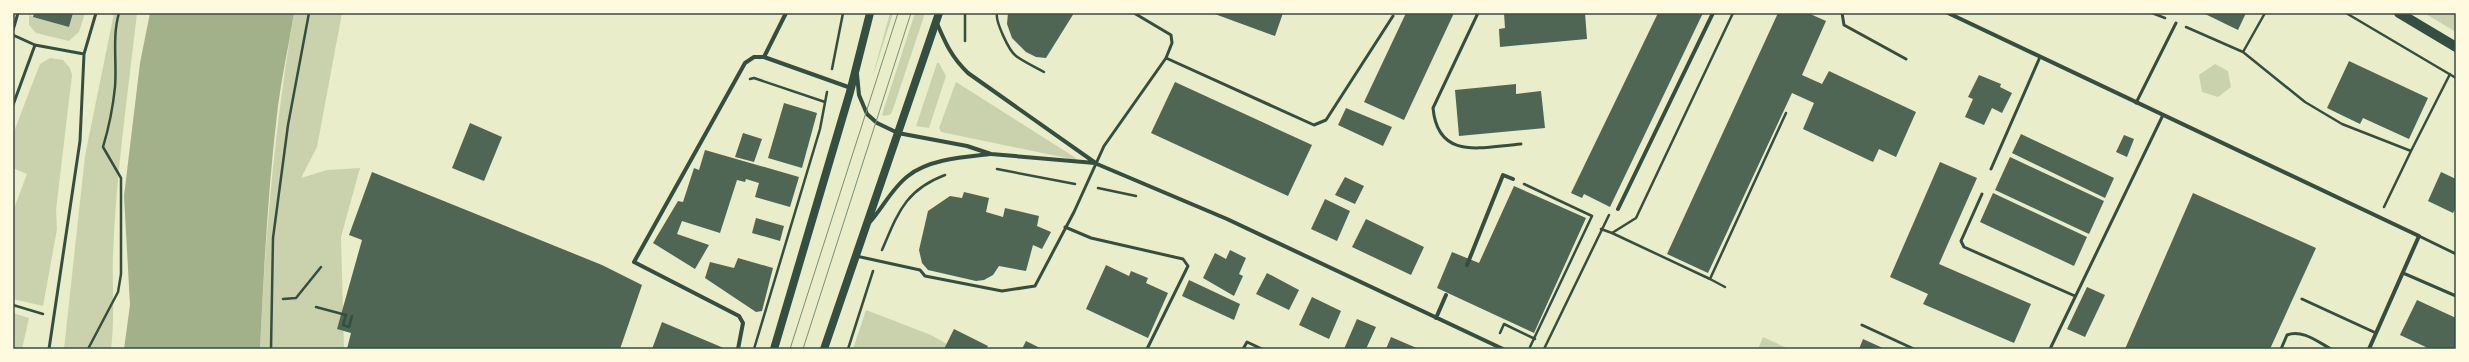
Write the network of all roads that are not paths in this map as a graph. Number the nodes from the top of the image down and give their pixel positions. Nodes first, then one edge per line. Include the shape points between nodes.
1 (18, 13) edge
2 (96, 13) edge
3 (786, 13) edge
4 (870, 13) edge
5 (1134, 13) edge
6 (1478, 13) edge
7 (1714, 13) edge
8 (1842, 13) edge
9 (1950, 13) edge
10 (2399, 13) edge
11 (1393, 16) dead end
12 (938, 17) edge
13 (2176, 22) road end
14 (13, 30) edge
15 (13, 35) edge
16 (35, 45) junction
17 (2456, 47) edge
18 (84, 54) junction
19 (764, 57) junction
20 (2040, 57) junction
21 (1166, 58) junction
22 (1906, 59) dead end
23 (857, 65) junction
24 (851, 88) junction
25 (2136, 103) junction
26 (13, 105) edge
27 (2163, 115) junction
28 (898, 133) junction
29 (1521, 144) dead end
30 (991, 154) junction
31 (1097, 164) junction
32 (1991, 169) dead end
33 (1513, 179) road end
34 (1982, 194) dead end
35 (1618, 209) road end
36 (1065, 227) junction
37 (2419, 236) junction
38 (861, 242) junction
39 (2456, 254) edge
40 (856, 256) junction
41 (1467, 264) dead end
42 (2403, 273) junction
43 (1446, 295) dead end
44 (2076, 296) junction
45 (2456, 296) edge
46 (2302, 299) dead end
47 (1436, 318) junction
48 (1862, 325) dead end
49 (2376, 333) junction
50 (49, 349) edge
51 (738, 349) edge
52 (774, 349) edge
53 (824, 349) edge
54 (1147, 349) edge
55 (1243, 349) edge
56 (1262, 349) edge
57 (1503, 349) edge
58 (1914, 349) edge
59 (2050, 349) edge
60 (2281, 349) edge
61 (2331, 349) edge
62 (2369, 349) edge

1 - 14 lane
2 - 18 lane
3 - 19 street
4 - 23 main road
5 - 21 lane via 1171,35 1172,43
6 - 29 lane via 1432,108 1434,124 1444,140 1469,149
7 - 35 street
8 - 22 lane via 1844,25
9 - 20 street
10 - 17 main road
11 - 21 lane via 1326,120 1314,125
12 - 28 main road
12 - 31 street via 946,47 968,73
13 - 25 lane
15 - 16 lane
16 - 18 lane
16 - 26 lane
18 - 50 lane via 80,141
19 - 24 street
19 - 51 street via 754,57 745,63 634,262 738,316 743,323
20 - 25 street
20 - 32 lane
21 - 31 lane via 1104,146
23 - 24 main road
23 - 28 street via 859,95 867,114 877,123
24 - 52 main road
25 - 27 street
27 - 37 street
27 - 44 lane
28 - 30 street via 967,146
28 - 38 main road
30 - 31 street
30 - 38 street via 954,159 922,168 908,176 868,225
31 - 36 lane
31 - 47 street via 1227,219
33 - 41 street via 1503,175
34 - 44 lane via 1961,241 1964,247
36 - 40 lane via 1035,286 1002,291 925,276 920,270
36 - 54 lane via 1091,238 1183,259 1188,266
37 - 39 lane
37 - 42 street
38 - 40 main road
40 - 53 main road
42 - 45 lane
42 - 49 street
43 - 47 street
44 - 59 lane
46 - 49 lane
47 - 57 street
48 - 58 lane
49 - 62 street
55 - 56 lane via 1247,342
60 - 61 lane via 2287,336 2294,333 2307,336

